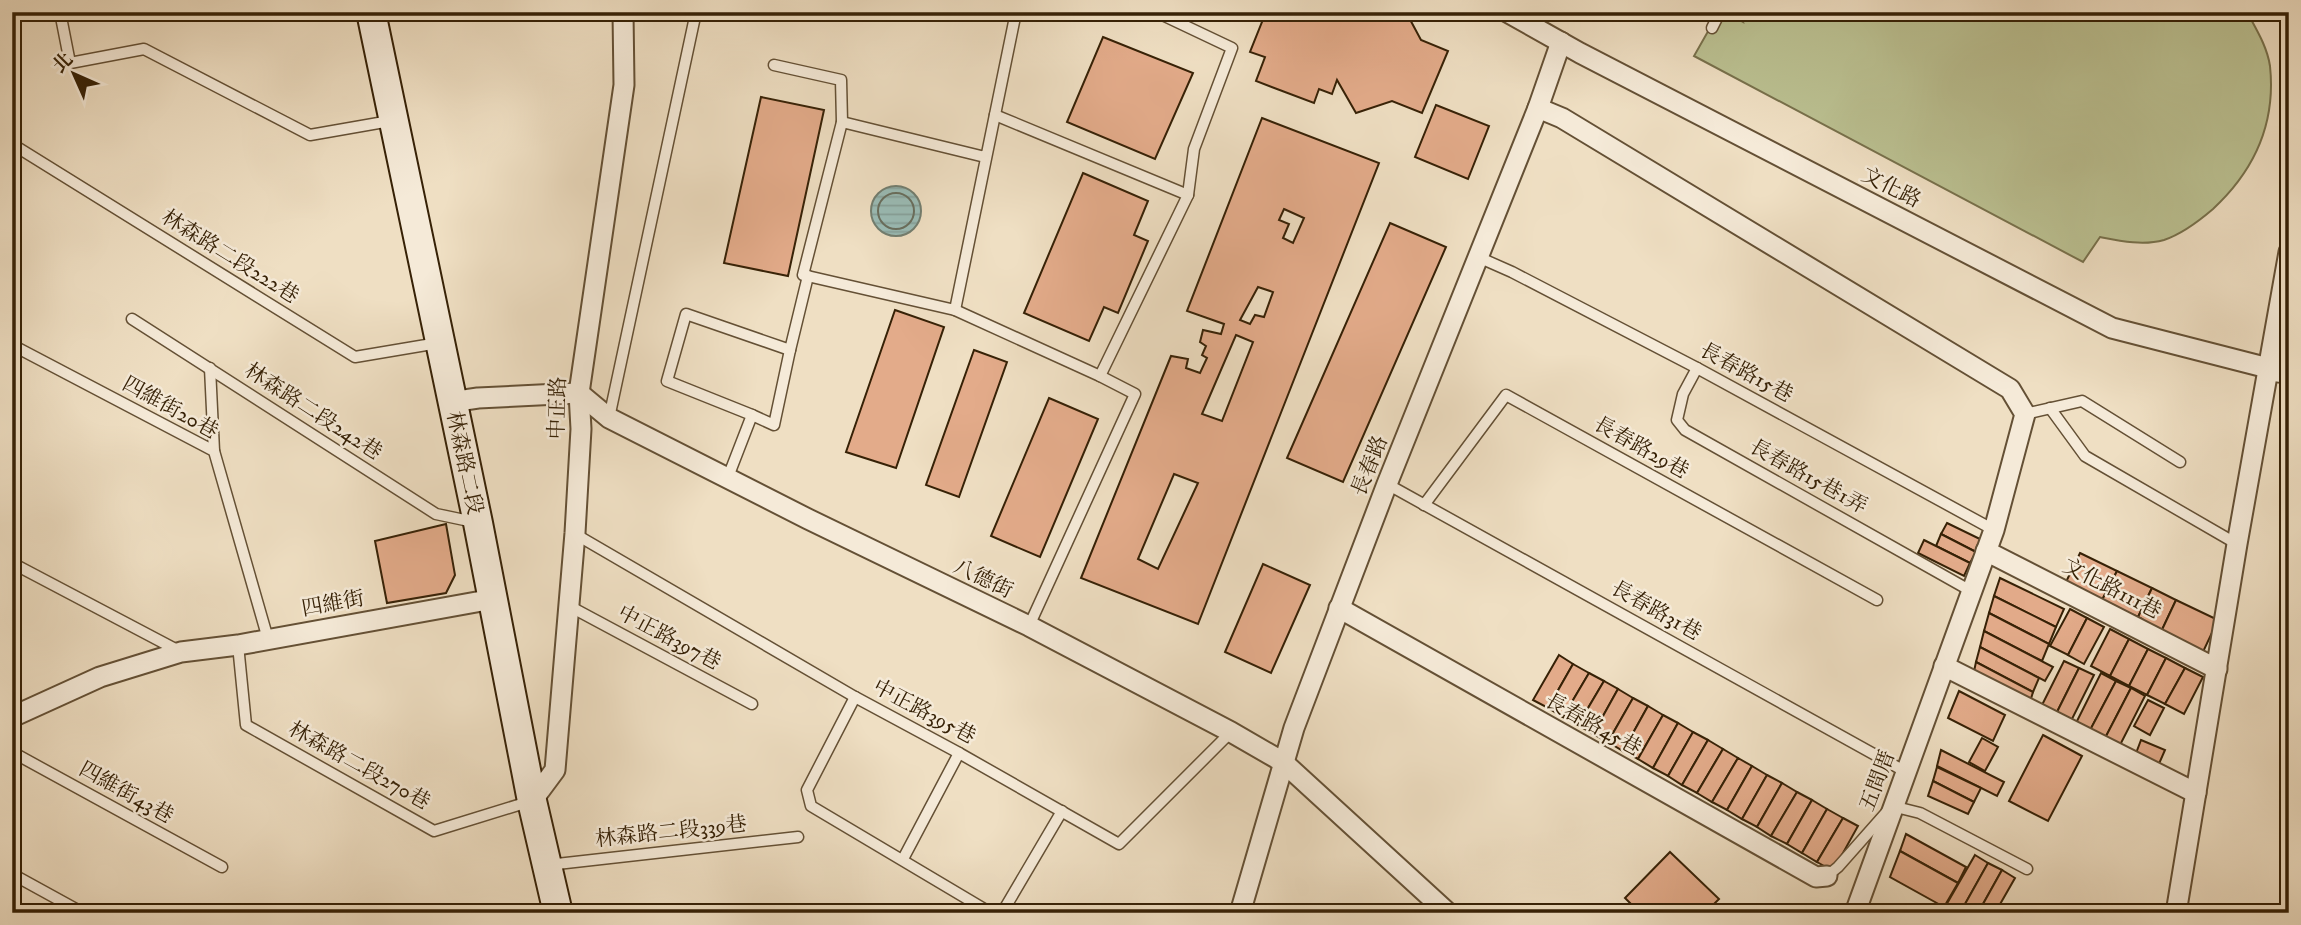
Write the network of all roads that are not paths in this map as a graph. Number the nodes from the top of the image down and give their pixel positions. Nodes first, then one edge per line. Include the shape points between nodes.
1 (60, 12) edge
2 (371, 12) edge
3 (623, 12) edge
4 (696, 12) edge
5 (1016, 12) edge
6 (1156, 12) edge
7 (1507, 12) edge
8 (1720, 12) edge
9 (1712, 28) dead end
10 (1562, 42) junction
11 (774, 65) dead end
12 (1538, 108) junction
13 (995, 115) junction
14 (394, 121) junction
15 (842, 122) junction
16 (12, 144) edge
17 (985, 157) junction
18 (1188, 195) junction
19 (2289, 253) edge
20 (1477, 257) junction
21 (808, 276) junction
22 (955, 310) junction
23 (132, 319) dead end
24 (439, 343) junction
25 (12, 345) edge
26 (790, 349) junction
27 (210, 368) junction
28 (1697, 368) junction
29 (2278, 370) edge
30 (1100, 376) junction
31 (579, 393) junction
32 (451, 402) junction
33 (2050, 408) junction
34 (2025, 414) junction
35 (752, 415) junction
36 (609, 418) junction
37 (214, 451) junction
38 (2180, 462) dead end
39 (728, 477) junction
40 (1387, 484) junction
41 (1424, 505) junction
42 (478, 523) junction
43 (1994, 530) junction
44 (575, 534) junction
45 (2237, 544) junction
46 (1986, 551) junction
47 (12, 563) edge
48 (1971, 591) junction
49 (493, 599) junction
50 (1878, 600) dead end
51 (569, 606) junction
52 (1339, 608) junction
53 (1029, 626) junction
54 (268, 639) junction
55 (238, 645) junction
56 (181, 652) junction
57 (1944, 666) junction
58 (2217, 669) junction
59 (855, 697) junction
60 (752, 704) dead end
61 (13, 714) edge
62 (1231, 732) junction
63 (12, 752) edge
64 (959, 753) junction
65 (1283, 762) junction
66 (1906, 772) junction
67 (2196, 793) junction
68 (532, 801) junction
69 (1892, 806) junction
70 (1062, 811) junction
71 (798, 837) dead end
72 (903, 859) junction
73 (548, 865) junction
74 (222, 867) dead end
75 (2027, 869) dead end
76 (12, 874) edge
77 (1827, 876) joint
78 (83, 913) edge
79 (558, 913) edge
80 (991, 913) edge
81 (1002, 913) edge
82 (1240, 913) edge
83 (1448, 913) edge
84 (1855, 913) edge
85 (2176, 913) edge

1 - 14 lane via 70,63 144,49 310,135
2 - 14 main road, 林森路二段
3 - 31 street, 中正路 via 624,85
4 - 36 lane
5 - 13 lane
6 - 18 lane via 1232,48 1194,149
7 - 10 street, 文化路
8 - 9 lane
10 - 12 street, 長春路
10 - 29 street, 文化路 via 2112,328
11 - 15 lane via 841,80
12 - 20 street, 長春路
12 - 34 street via 1562,118 2010,389
13 - 17 lane
13 - 18 lane
14 - 24 main road, 林森路二段
15 - 17 lane
15 - 21 lane via 803,275
16 - 24 lane, 林森路二段222巷 via 355,357
17 - 22 lane
18 - 30 lane
19 - 29 street
20 - 28 lane, 長春路15巷
20 - 40 street, 長春路
21 - 22 lane
21 - 26 lane
22 - 30 lane
23 - 27 lane, 林森路二段242巷
24 - 32 main road, 林森路二段
25 - 37 lane, 四維街20巷
26 - 35 lane via 774,425
26 - 35 lane via 686,314 667,381
27 - 37 lane
27 - 42 lane, 林森路二段242巷 via 436,514
28 - 43 lane, 長春路15巷
28 - 48 lane, 長春路15巷1弄 via 1683,394 1678,420 1685,430
29 - 45 street
30 - 53 lane via 1135,394
31 - 32 street
31 - 36 street, 八德街
31 - 44 street, 中正路
32 - 42 main road, 林森路二段
33 - 34 lane
33 - 38 lane via 2082,401
33 - 45 lane via 2085,456
34 - 43 street
35 - 39 lane
36 - 39 street, 八德街
37 - 54 lane, 四維街20巷
39 - 53 street, 八德街
40 - 41 lane, 長春路31巷
40 - 52 street, 長春路
41 - 50 lane, 長春路29巷 via 1506,395
41 - 66 lane, 長春路31巷
42 - 49 main road, 林森路二段
43 - 46 street
44 - 51 street, 中正路
44 - 59 lane, 中正路395巷
45 - 58 street
46 - 48 street
46 - 58 street, 文化路111巷
47 - 56 lane
48 - 57 street
49 - 54 street, 四維街
49 - 68 main road, 林森路二段
51 - 60 lane, 中正路397巷
51 - 68 street, 中正路 via 555,770
52 - 65 street, 長春路
52 - 77 street, 長春路45巷 via 1816,877
53 - 62 street, 八德街
54 - 55 street, 四維街
55 - 56 street, 四維街
55 - 68 lane, 林森路二段270巷 via 246,725 434,831
56 - 61 street, 四維街 via 100,677
57 - 66 street, 五間厝
57 - 67 street
58 - 67 street
59 - 64 lane, 中正路395巷
59 - 72 lane via 807,790 811,806
62 - 65 street, 八德街
62 - 70 lane, 中正路395巷 via 1119,844
63 - 74 lane, 四維街43巷
64 - 70 lane, 中正路395巷
64 - 72 lane
65 - 82 street, 長春路
65 - 83 street, 八德街
66 - 69 street, 五間厝
67 - 85 street
68 - 73 main road, 林森路二段
69 - 75 lane via 1920,813
69 - 77 lane
69 - 84 street, 五間厝
70 - 81 lane
71 - 73 lane, 林森路二段339巷
72 - 80 lane
73 - 79 main road, 林森路二段
76 - 78 lane

